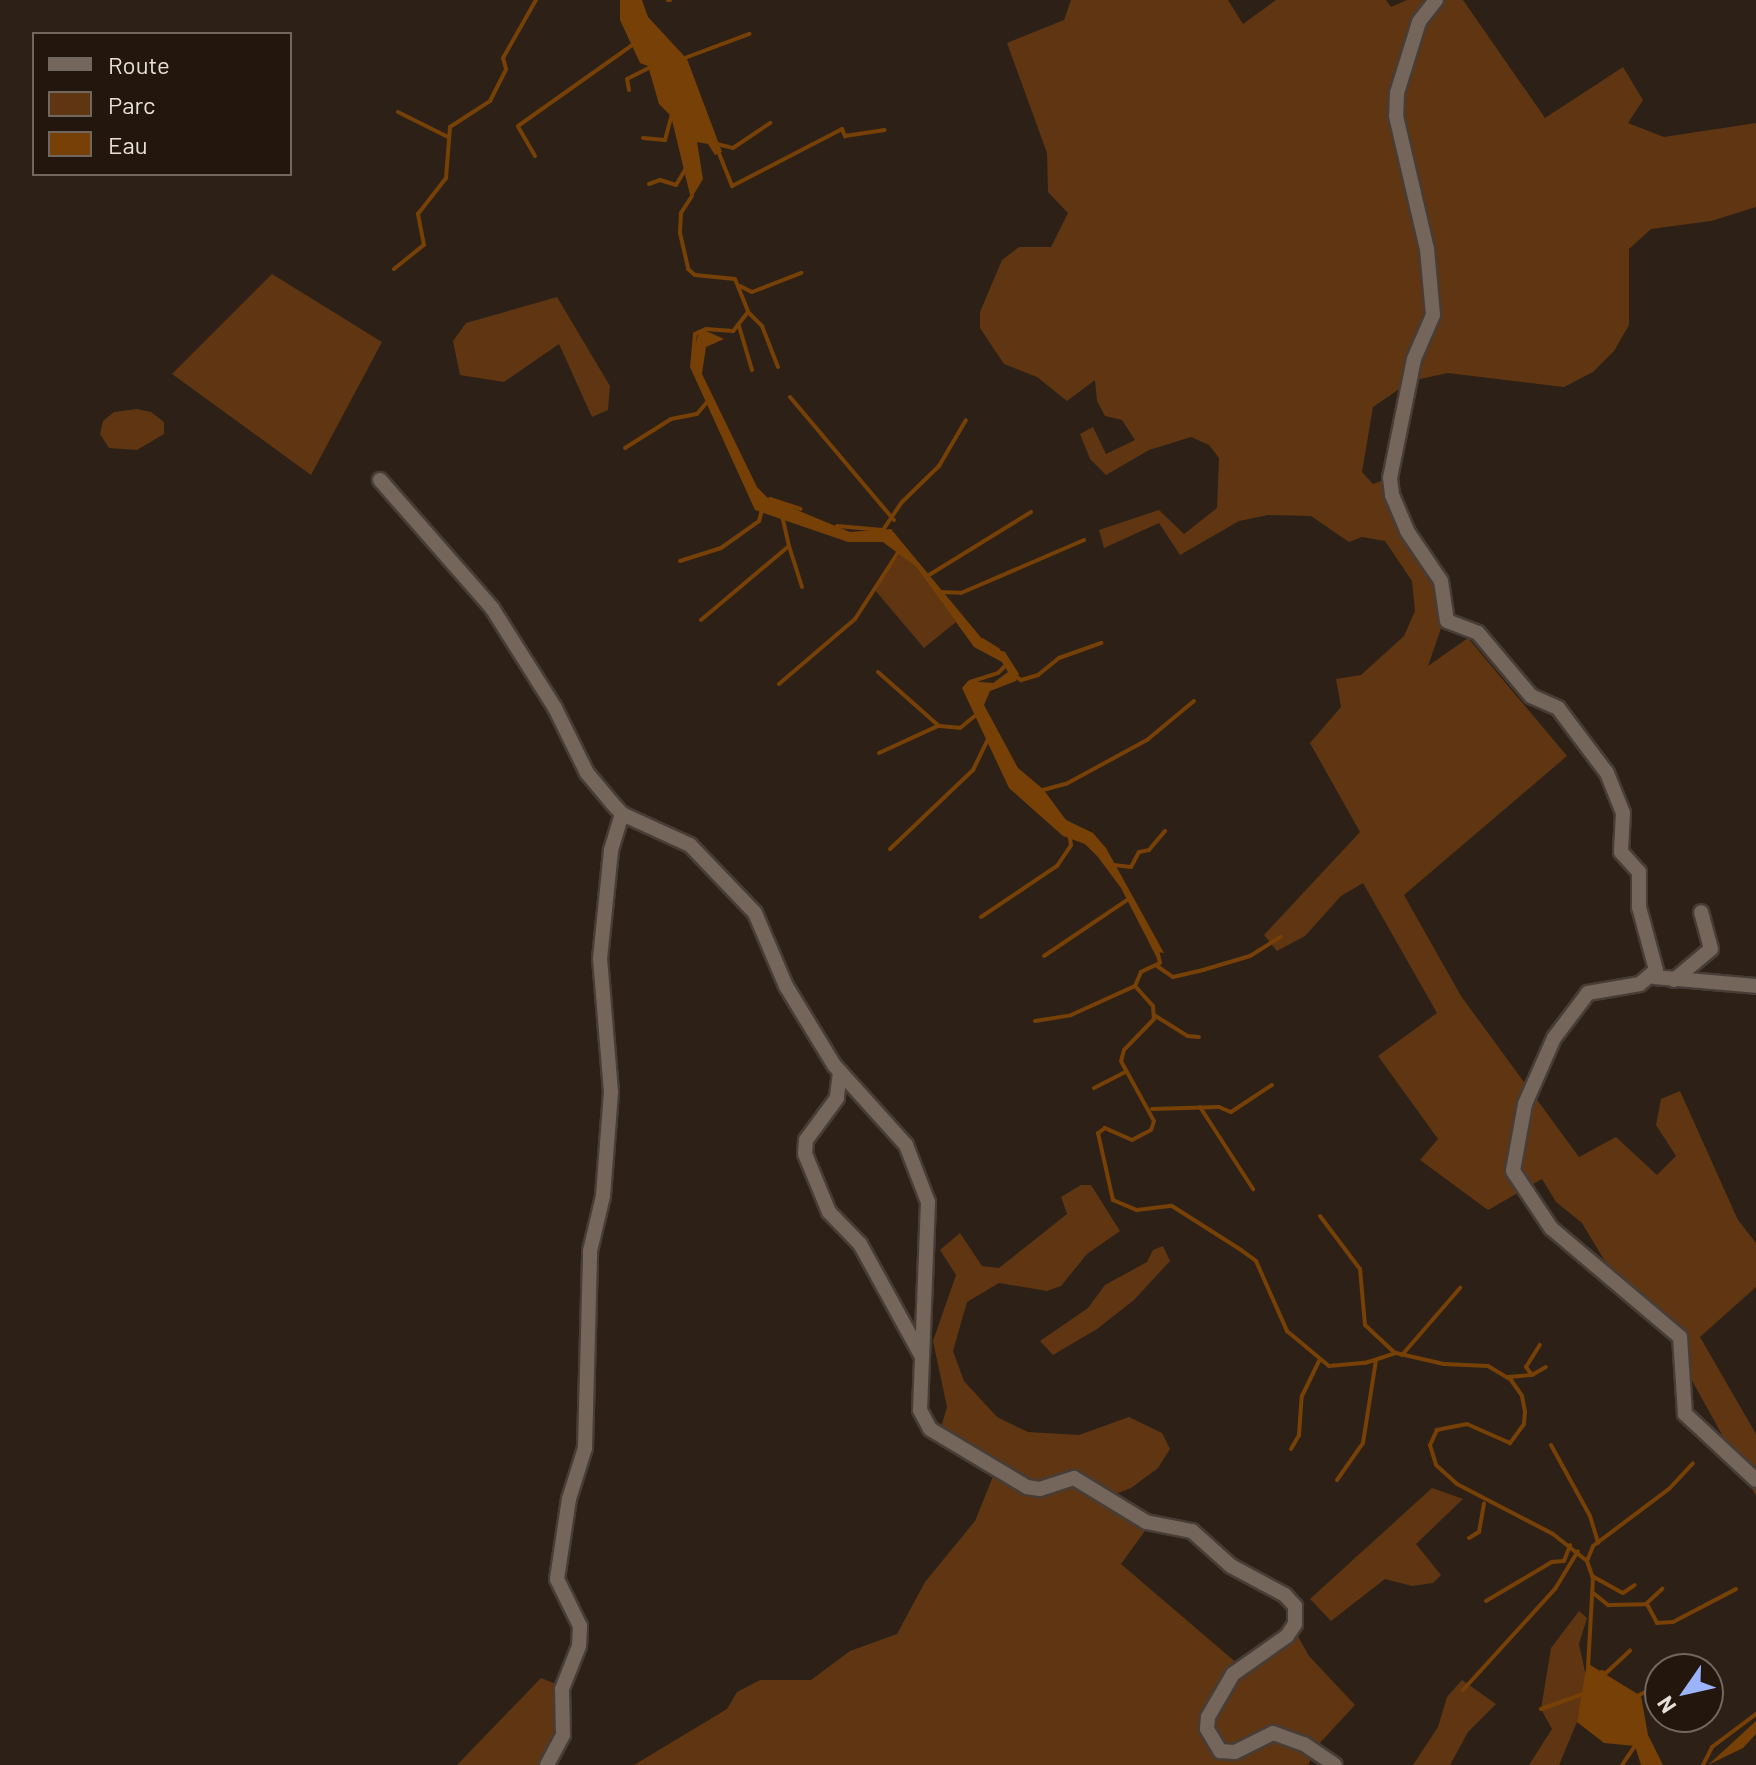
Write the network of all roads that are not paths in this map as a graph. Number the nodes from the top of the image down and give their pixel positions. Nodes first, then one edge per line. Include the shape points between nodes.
1 (1436, 0) edge
2 (380, 480) dead end
3 (622, 814) junction
4 (1701, 912) dead end
5 (1654, 977) junction
6 (1674, 980) junction
7 (1756, 986) edge
8 (840, 1072) junction
9 (921, 1355) junction
10 (1756, 1480) edge
11 (547, 1765) edge
12 (1335, 1765) edge

1 - 5 street via 1419,22 1397,93 1396,116 1427,249 1433,315 1414,359 1390,478 1392,495 1407,531 1441,581 1447,621 1478,633 1531,696 1558,708 1607,773 1623,813 1623,857 1639,872 1636,893
2 - 3 street via 492,608 555,708 587,773
3 - 8 street via 690,845 755,913 786,986
3 - 11 street via 611,850 600,959 611,1092 603,1196 590,1251 585,1448 569,1499 557,1579 580,1626 579,1646 562,1689 563,1735
4 - 6 street via 1708,954
5 - 6 street
5 - 10 street via 1588,993 1554,1038 1525,1104 1513,1171 1551,1228 1680,1337 1685,1414
6 - 7 street
8 - 9 street via 906,1145 926,1194 928,1282
8 - 9 street via 837,1098 806,1140 805,1154 829,1212 860,1244
9 - 12 street via 920,1410 936,1435 1027,1487 1040,1489 1074,1478 1146,1522 1192,1531 1231,1566 1293,1602 1295,1624 1287,1636 1233,1674 1208,1717 1207,1729 1220,1751 1227,1753 1273,1733 1304,1744

